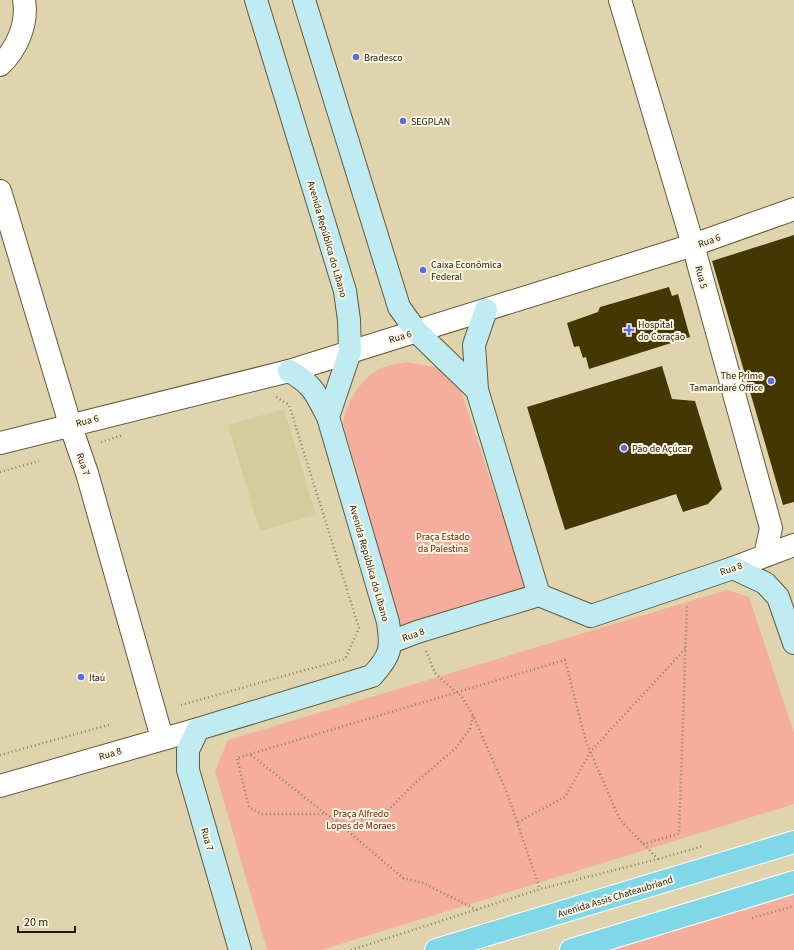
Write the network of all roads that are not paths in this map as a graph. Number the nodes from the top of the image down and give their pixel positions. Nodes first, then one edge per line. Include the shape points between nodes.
1 (24, 0) edge
2 (256, 0) edge
3 (304, 0) edge
4 (620, 0) edge
5 (0, 65) edge
6 (0, 192) edge
7 (794, 209) edge
8 (693, 245) junction
9 (486, 310) junction
10 (416, 331) junction
11 (350, 352) junction
12 (289, 371) junction
13 (477, 390) junction
14 (328, 417) junction
15 (70, 424) junction
16 (0, 443) edge
17 (794, 545) edge
18 (765, 556) junction
19 (733, 568) junction
20 (538, 595) junction
21 (391, 642) junction
22 (794, 643) edge
23 (198, 729) junction
24 (162, 738) junction
25 (0, 786) edge
26 (794, 842) edge
27 (794, 882) edge
28 (240, 950) edge
29 (436, 950) edge
30 (571, 950) edge

1 - 5 street via 21,34 9,56
2 - 11 main road, Avenida República do Líbano via 345,291
3 - 10 main road via 388,275 399,307
4 - 8 street, Rua 5
6 - 15 street, Rua 7
7 - 8 street, Rua 6
8 - 9 street, Rua 6
8 - 18 street, Rua 5 via 771,528
9 - 10 street, Rua 6
9 - 13 main road via 474,345
10 - 11 street, Rua 6
10 - 13 main road
11 - 12 street, Rua 6
11 - 14 main road, Avenida República do Líbano
12 - 14 main road via 304,379 313,389
12 - 15 street, Rua 6
13 - 20 main road
14 - 21 main road, Avenida República do Líbano via 388,622
15 - 16 street, Rua 6
15 - 24 street, Rua 7 via 89,480
17 - 18 street, Rua 8
18 - 19 street, Rua 8
19 - 20 main road, Rua 8 via 591,616
19 - 22 main road via 765,583 778,597
20 - 21 main road, Rua 8
21 - 23 main road, Rua 8 via 386,661 372,676
23 - 24 street, Rua 8
23 - 28 main road, Rua 7 via 188,750 188,770
24 - 25 street, Rua 8
26 - 29 main road, Avenida Assis Chateaubriand
27 - 30 main road

